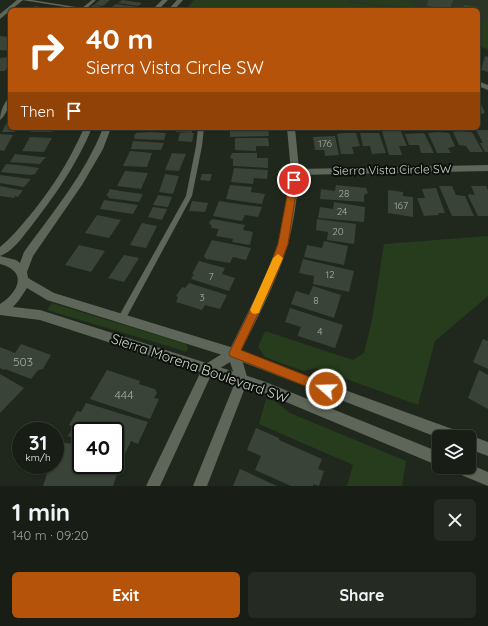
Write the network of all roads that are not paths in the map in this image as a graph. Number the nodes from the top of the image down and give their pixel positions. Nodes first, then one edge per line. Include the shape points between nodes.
1 (20, 0) edge
2 (24, 0) edge
3 (94, 0) edge
4 (164, 0) edge
5 (180, 0) edge
6 (11, 8) edge
7 (71, 8) edge
8 (85, 8) edge
9 (156, 8) edge
10 (174, 8) edge
11 (8, 10) edge
12 (0, 17) edge
13 (8, 103) edge
14 (0, 118) edge
15 (87, 130) edge
16 (106, 130) edge
17 (200, 130) edge
18 (292, 130) edge
19 (488, 168) edge
20 (295, 172) junction
21 (0, 252) edge
22 (0, 260) edge
23 (23, 276) junction
24 (1, 310) edge
25 (122, 318) junction
26 (234, 353) junction
27 (208, 369) junction
28 (242, 380) junction
29 (436, 430) edge
30 (476, 445) edge
31 (488, 449) edge
32 (432, 456) edge
33 (476, 474) edge
34 (488, 479) edge
35 (153, 486) edge
36 (200, 486) edge

1 - 6 street
2 - 7 lane
3 - 8 lane
4 - 9 street
5 - 10 street
11 - 12 street
13 - 14 lane
15 - 21 street via 82,144 56,188 18,237
16 - 23 street via 99,149 78,185 28,255
17 - 25 lane via 189,196
18 - 20 street
19 - 20 street, Sierra Vista Circle SW
20 - 26 street via 283,244
22 - 23 street, Sierra Morena Boulevard SW via 16,265
23 - 24 street via 20,293
23 - 25 street, Sierra Morena Boulevard SW via 51,298
24 - 27 street, Sierra Morena Boulevard SW via 40,315
25 - 26 street, Sierra Morena Boulevard SW
26 - 27 street
26 - 28 street
26 - 29 street, Sierra Morena Boulevard SW
27 - 28 street, Sierra Morena Boulevard SW
27 - 35 street
28 - 32 street, Sierra Morena Boulevard SW
28 - 36 street
30 - 31 street
33 - 34 street

